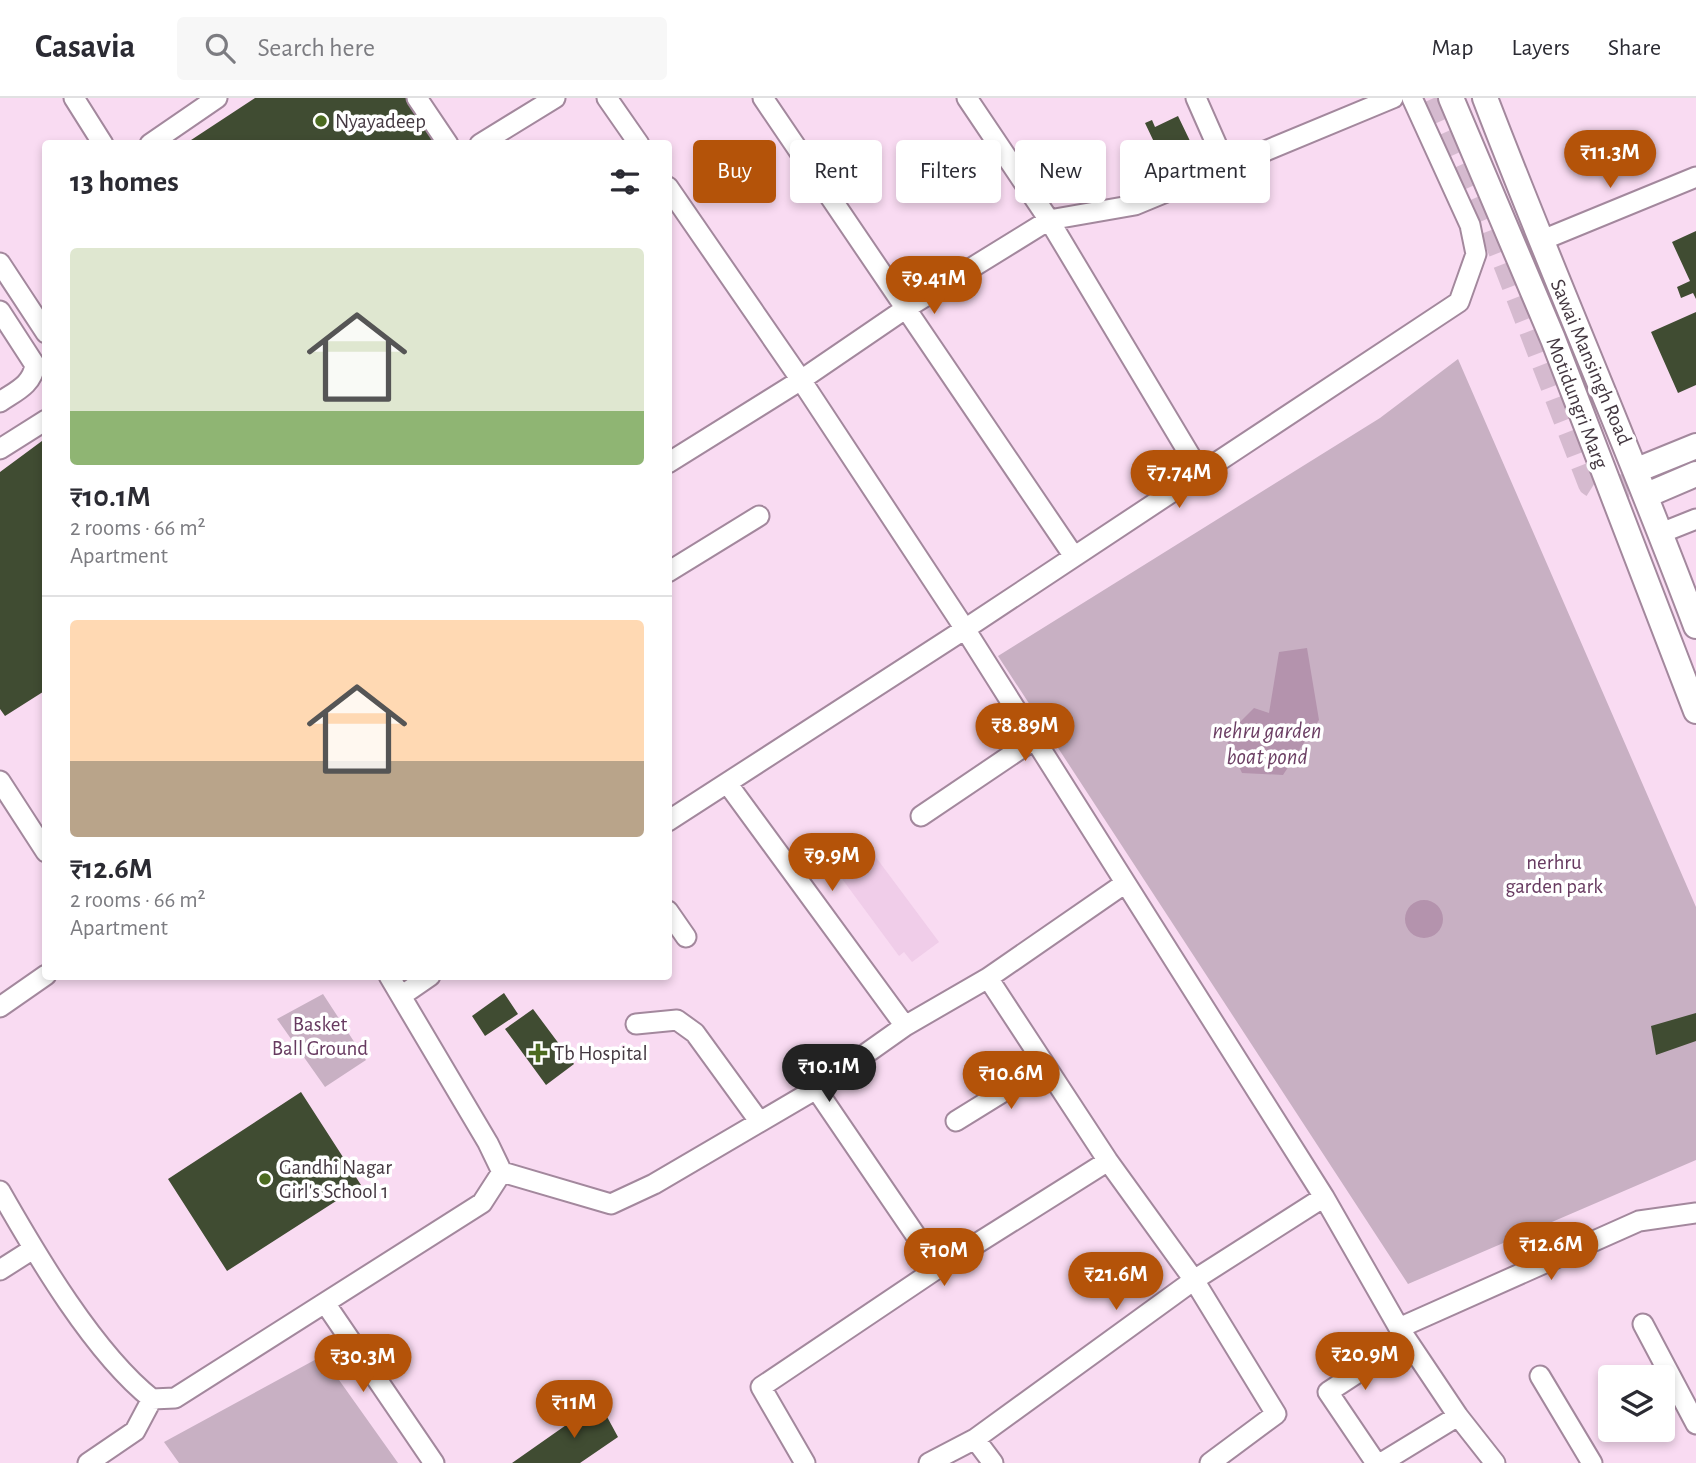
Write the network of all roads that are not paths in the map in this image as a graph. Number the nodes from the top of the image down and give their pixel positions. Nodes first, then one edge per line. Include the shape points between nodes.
1 (74, 98) edge
2 (217, 98) edge
3 (416, 98) edge
4 (555, 98) edge
5 (607, 98) edge
6 (762, 98) edge
7 (967, 98) edge
8 (1195, 98) edge
9 (1393, 98) edge
10 (1412, 98) edge
11 (1451, 98) edge
12 (1485, 98) edge
13 (100, 140) edge
14 (156, 140) edge
15 (445, 140) edge
16 (487, 140) edge
17 (636, 140) edge
18 (1214, 140) edge
19 (1270, 148) edge
20 (1696, 177) edge
21 (672, 193) edge
22 (1140, 203) edge
23 (1049, 220) junction
24 (1540, 241) junction
25 (0, 263) edge
26 (905, 309) junction
27 (0, 311) edge
28 (42, 327) edge
29 (802, 380) junction
30 (0, 402) edge
31 (42, 422) edge
32 (1696, 446) edge
33 (0, 449) edge
34 (672, 461) edge
35 (1637, 470) junction
36 (1200, 472) junction
37 (1696, 474) edge
38 (1647, 495) junction
39 (759, 516) dead end
40 (1696, 519) edge
41 (1661, 533) junction
42 (1073, 555) junction
43 (672, 570) edge
44 (1696, 626) edge
45 (965, 629) junction
46 (1696, 711) edge
47 (1035, 740) junction
48 (0, 782) edge
49 (727, 783) junction
50 (921, 816) dead end
51 (672, 818) edge
52 (42, 846) edge
53 (1124, 884) junction
54 (672, 917) edge
55 (686, 937) dead end
56 (42, 978) edge
57 (988, 978) junction
58 (391, 980) edge
59 (424, 980) edge
60 (401, 996) junction
61 (0, 1007) edge
62 (636, 1024) dead end
63 (905, 1026) junction
64 (1045, 1066) junction
65 (816, 1089) junction
66 (759, 1121) junction
67 (956, 1121) dead end
68 (1108, 1161) junction
69 (502, 1172) junction
70 (0, 1191) edge
71 (1324, 1197) junction
72 (1696, 1213) edge
73 (33, 1249) junction
74 (939, 1268) junction
75 (0, 1270) edge
76 (1194, 1280) junction
77 (325, 1303) junction
78 (1643, 1324) dead end
79 (1399, 1328) junction
80 (1380, 1358) dead end
81 (1540, 1376) dead end
82 (152, 1399) junction
83 (1458, 1416) junction
84 (1696, 1424) edge
85 (975, 1439) junction
86 (88, 1463) edge
87 (435, 1463) edge
88 (805, 1463) edge
89 (929, 1463) edge
90 (993, 1463) edge
91 (1210, 1463) edge
92 (1378, 1463) edge
93 (1495, 1463) edge
94 (1592, 1463) edge

1 - 13 street
2 - 14 street
3 - 15 street
4 - 16 street
5 - 17 street
6 - 26 street
7 - 23 street
8 - 18 street
9 - 19 street
10 - 36 street via 1470,225 1476,254 1459,302
11 - 46 main road, Motidungri Marg via 1553,339
12 - 24 main road, Sawai Mansingh Road
20 - 24 street
21 - 29 street
22 - 23 street
23 - 26 street
23 - 36 street
24 - 35 main road, Sawai Mansingh Road
25 - 28 street
26 - 29 street
26 - 42 street
27 - 30 street via 35,365 25,386
29 - 34 street
29 - 45 street
31 - 33 street
32 - 35 main road
35 - 38 main road, Sawai Mansingh Road
36 - 42 street
37 - 38 main road
38 - 41 main road, Sawai Mansingh Road
39 - 43 street
40 - 41 street
41 - 44 main road, Sawai Mansingh Road
42 - 45 street
45 - 47 street
45 - 49 street
47 - 50 street
47 - 53 street
48 - 52 street
49 - 51 street
49 - 63 street
53 - 57 street
53 - 71 street
54 - 55 street
56 - 61 street
57 - 63 street
57 - 64 street
58 - 60 street
59 - 60 street
60 - 69 street
62 - 66 street via 677,1020 695,1033
63 - 65 street
64 - 67 street
64 - 68 street
65 - 66 street
65 - 74 street
66 - 69 street via 654,1185 611,1204
68 - 74 street
68 - 76 street
69 - 77 street via 482,1203
70 - 73 street
71 - 76 street
71 - 79 street
72 - 79 street via 1639,1221
73 - 75 street
73 - 82 street via 124,1377
74 - 88 street via 761,1387
76 - 85 street
76 - 91 street via 1276,1414
77 - 82 street via 175,1398
77 - 87 street
78 - 84 street
79 - 83 street
80 - 92 street via 1328,1392
81 - 94 street
82 - 86 street via 135,1431
83 - 92 street
83 - 93 street
85 - 89 street
85 - 90 street

